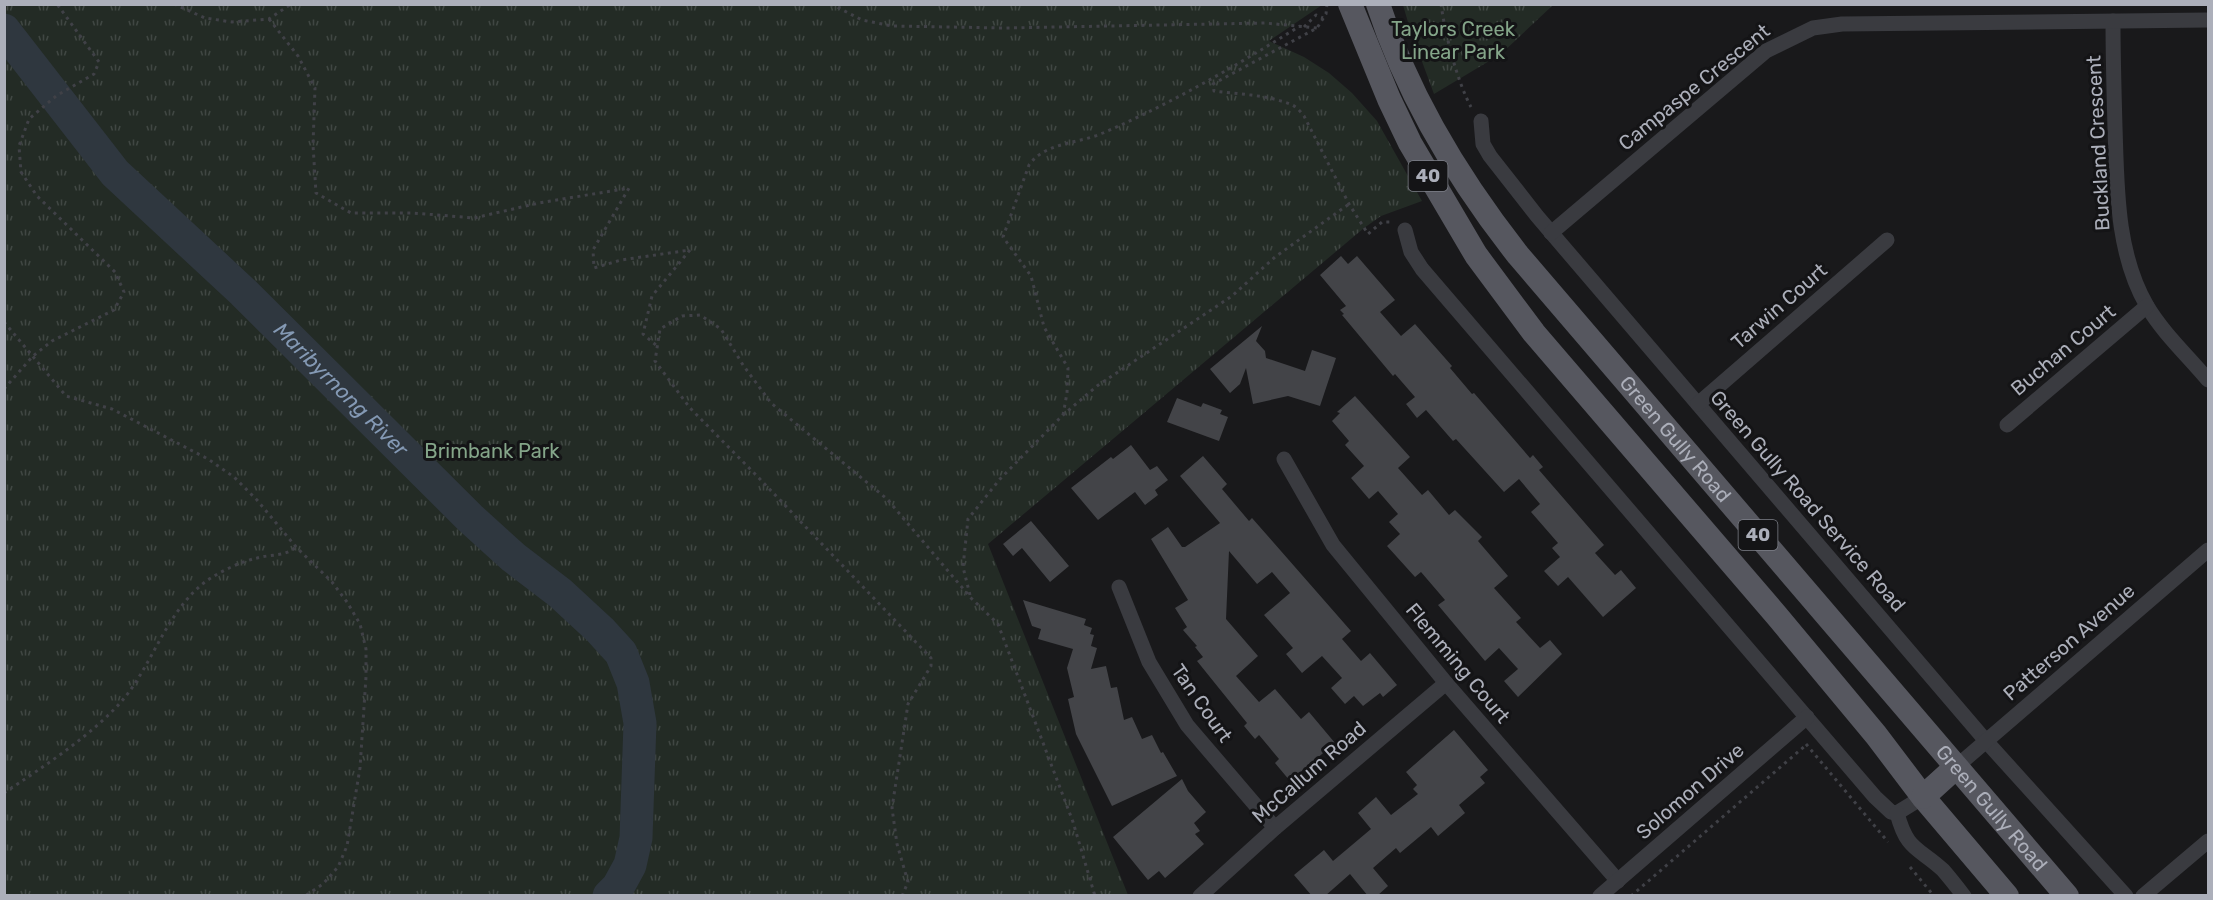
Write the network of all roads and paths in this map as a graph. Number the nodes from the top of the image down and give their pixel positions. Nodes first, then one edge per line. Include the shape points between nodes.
1 (57, 4) edge
2 (174, 4) edge
3 (291, 4) edge
4 (831, 4) edge
5 (1327, 4) edge
6 (1350, 4) edge
7 (1378, 4) edge
8 (1441, 4) edge
9 (1323, 18) junction
10 (269, 19) junction
11 (2208, 20) edge
12 (2113, 21) junction
13 (1302, 26) junction
14 (1317, 28) junction
15 (1481, 121) joint
16 (1349, 204) junction
17 (1405, 230) joint
18 (1551, 232) junction
19 (1887, 240) dead end
20 (2147, 306) junction
21 (4, 322) edge
22 (657, 346) junction
23 (33, 356) junction
24 (2208, 380) edge
25 (4, 389) edge
26 (1698, 404) junction
27 (1063, 415) junction
28 (2007, 426) dead end
29 (1284, 459) dead end
30 (296, 547) junction
31 (2208, 550) edge
32 (1119, 587) dead end
33 (971, 598) junction
34 (1446, 683) junction
35 (1807, 717) junction
36 (1986, 741) junction
37 (1956, 767) junction
38 (4, 793) edge
39 (1923, 797) junction
40 (1897, 813) junction
41 (1275, 828) junction
42 (2208, 841) edge
43 (1889, 842) dead end
44 (1904, 860) dead end
45 (1618, 881) junction
46 (305, 896) edge
47 (902, 896) edge
48 (1095, 896) edge
49 (1200, 896) edge
50 (1600, 896) edge
51 (1631, 896) edge
52 (1935, 896) edge
53 (1964, 896) edge
54 (2007, 896) edge
55 (2067, 896) edge
56 (2126, 896) edge
57 (2143, 896) edge

1 - 23 path via 99,62 94,74 56,96 29,119 19,146 21,172 37,196 116,272 123,292 114,310 52,341
2 - 10 path via 205,18
3 - 10 path
4 - 13 path via 862,20 892,26
5 - 9 path
6 - 39 main road, Green Gully Road / 40 via 1410,143 1476,255 1534,333 1777,616
7 - 37 main road, Green Gully Road / 40 via 1412,88 1456,171 1482,209
8 - 15 path via 1462,87
9 - 13 path via 1316,15
9 - 14 path
10 - 22 path via 298,56 315,88 316,193 351,213 474,218 629,188 593,250 594,268 690,250 652,296 644,334
11 - 12 street, Campaspe Crescent
12 - 18 street, Campaspe Crescent via 1842,24 1813,28 1766,51
12 - 20 street, Buckland Crescent via 2118,198 2127,253
13 - 14 path
13 - 27 path via 1175,100 1092,138 1046,149 1029,165 1003,237 1031,276 1044,327 1068,368
14 - 16 path via 1213,84 1214,91 1298,108
15 - 18 street, Green Gully Road Service Road via 1483,144 1490,156
16 - 17 path via 1368,234 1382,222
16 - 27 path via 1275,258 1232,296 1097,386
17 - 35 street via 1411,252 1422,269
18 - 26 street, Green Gully Road Service Road
19 - 26 street, Tarwin Court
20 - 24 street, Buckland Crescent
20 - 28 street, Buchan Court
21 - 23 path
22 - 33 path via 660,329 682,316 700,315 721,329 771,403 887,499
22 - 47 path via 655,361 690,408 931,658 932,666 908,704 892,808 908,882
23 - 25 path
23 - 30 path via 66,396 112,409 208,459 234,477
26 - 36 street, Green Gully Road Service Road
27 - 33 path via 1000,479 968,519 963,567
29 - 34 street, Flemming Court via 1333,545
30 - 38 path via 289,553 239,565 201,585 178,609 125,697 69,747
30 - 46 path via 347,602 360,624 366,649 360,768 347,846 338,867
31 - 36 street, Patterson Avenue
32 - 41 street, Tan Court via 1149,662 1187,725
33 - 48 path via 998,624 1073,822
34 - 41 street, McCallum Road
34 - 45 street, Flemming Court
35 - 40 street via 1875,797
35 - 45 street, Solomon Drive
36 - 37 street, Patterson Avenue
36 - 56 street, Green Gully Road Service Road
37 - 39 main road
37 - 55 main road, Green Gully Road / 40
39 - 40 street
39 - 54 main road, Green Gully Road / 40
40 - 53 street via 1909,842 1943,871
41 - 49 street, McCallum Road
42 - 57 street
43 - 51 path via 1806,745
44 - 52 path
45 - 50 street, Solomon Drive

